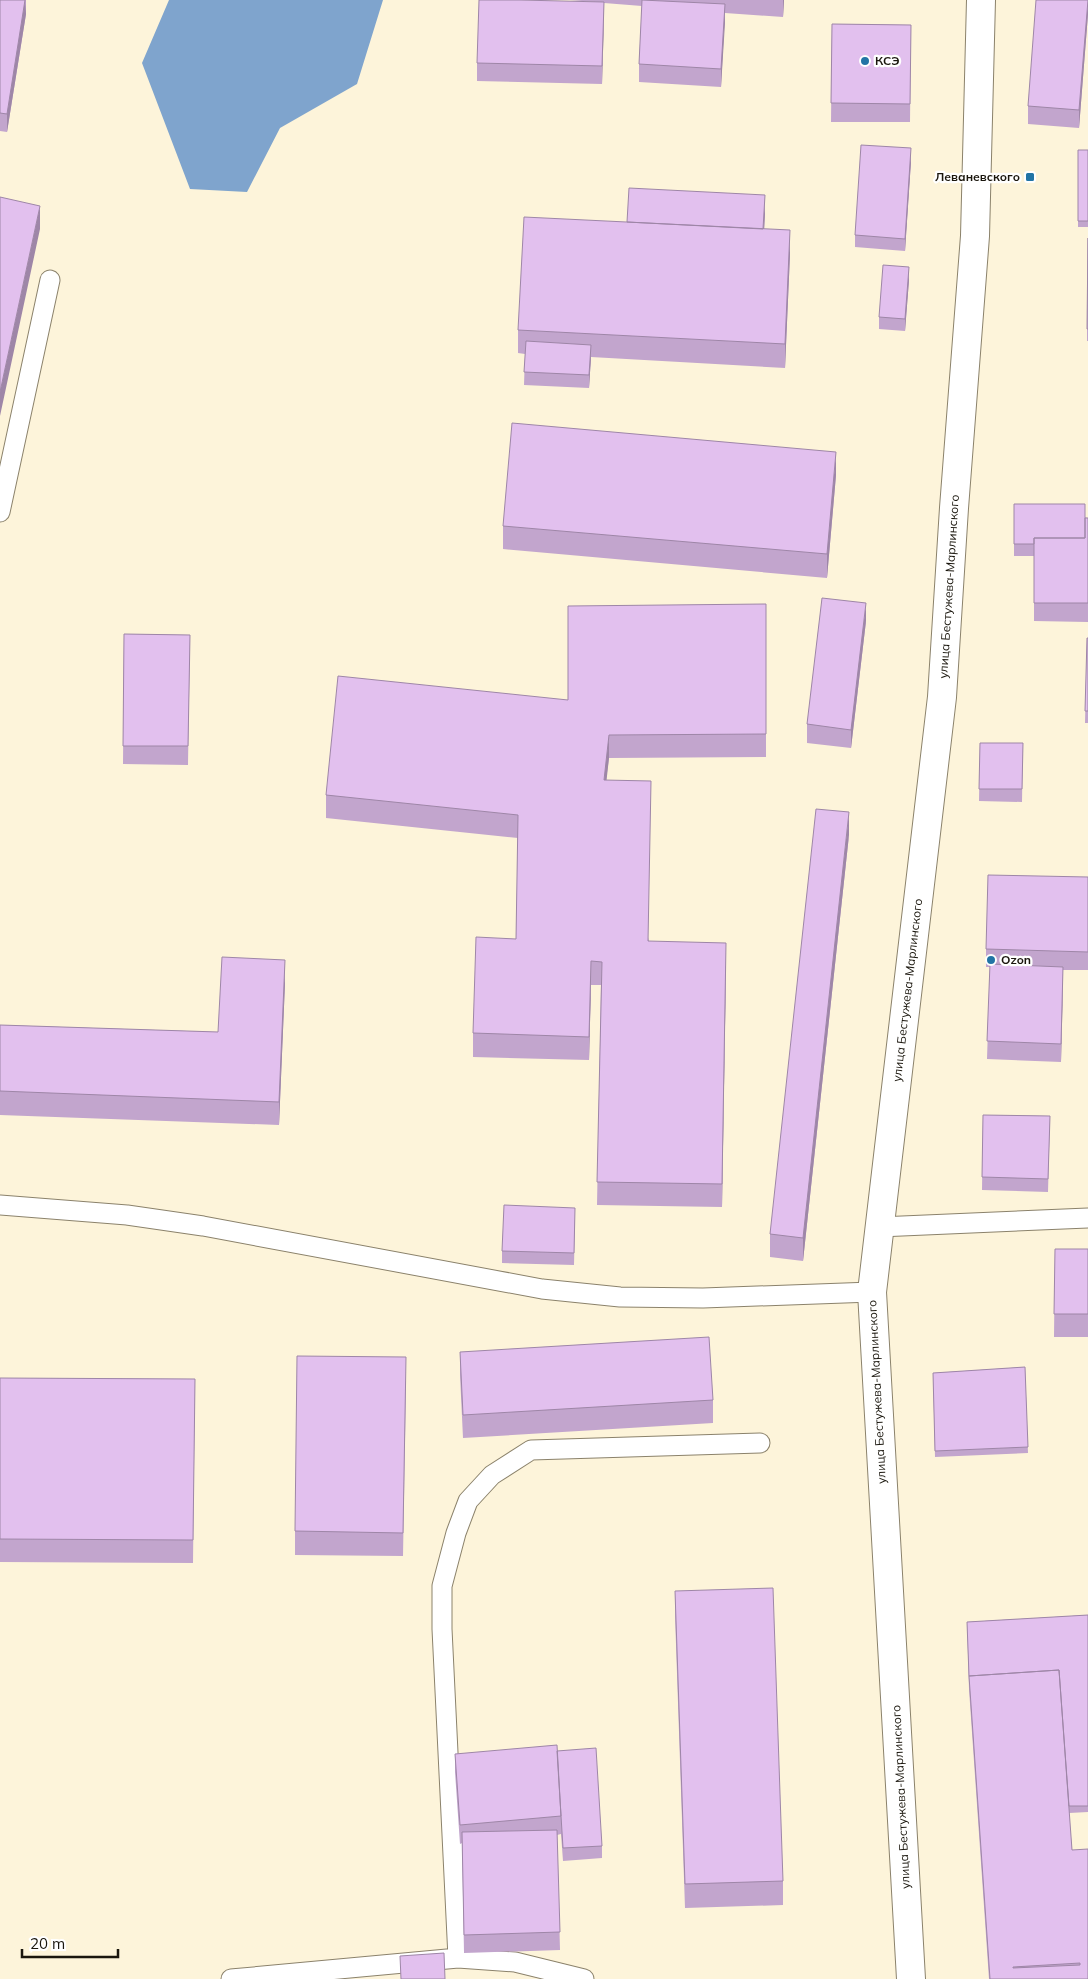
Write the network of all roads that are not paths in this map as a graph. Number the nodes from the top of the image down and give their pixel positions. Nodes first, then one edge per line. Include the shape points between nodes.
1 (981, 0) edge
2 (50, 280) dead end
3 (0, 512) edge
4 (0, 1205) edge
5 (1088, 1218) edge
6 (879, 1226) junction
7 (872, 1292) junction
8 (760, 1443) dead end
9 (458, 1958) junction
10 (231, 1979) edge
11 (584, 1979) edge
12 (911, 1979) edge

1 - 6 street, улица Бестужева-Марлинского via 975,236 942,697
2 - 3 lane
4 - 7 lane via 156,1219 542,1289 620,1297 703,1298
5 - 6 lane
6 - 7 street, улица Бестужева-Марлинского
7 - 12 street, улица Бестужева-Марлинского
8 - 9 lane via 531,1450 492,1475 468,1501 442,1586
9 - 10 lane
9 - 11 lane via 516,1962

